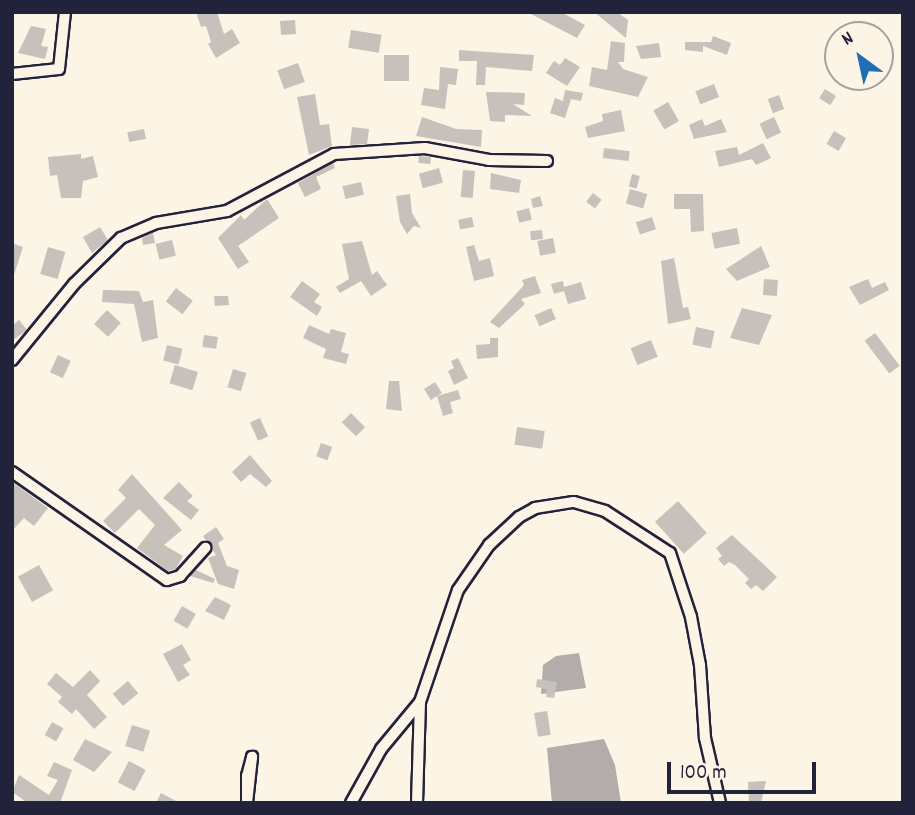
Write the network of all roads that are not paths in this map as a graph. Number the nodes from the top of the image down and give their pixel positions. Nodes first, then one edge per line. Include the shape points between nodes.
1 (65, 12) edge
2 (12, 74) edge
3 (547, 161) dead end
4 (12, 360) edge
5 (12, 472) edge
6 (205, 548) dead end
7 (420, 702) junction
8 (351, 803) edge
9 (417, 803) edge
10 (720, 803) edge

1 - 2 street via 59,69
3 - 4 street via 489,160 425,148 334,154 227,211 156,223 121,239 74,284
5 - 6 street via 167,580 180,576
7 - 8 street via 381,749
7 - 9 street
7 - 10 street via 458,590 489,545 535,508 574,502 605,510 670,553 691,617 705,738

